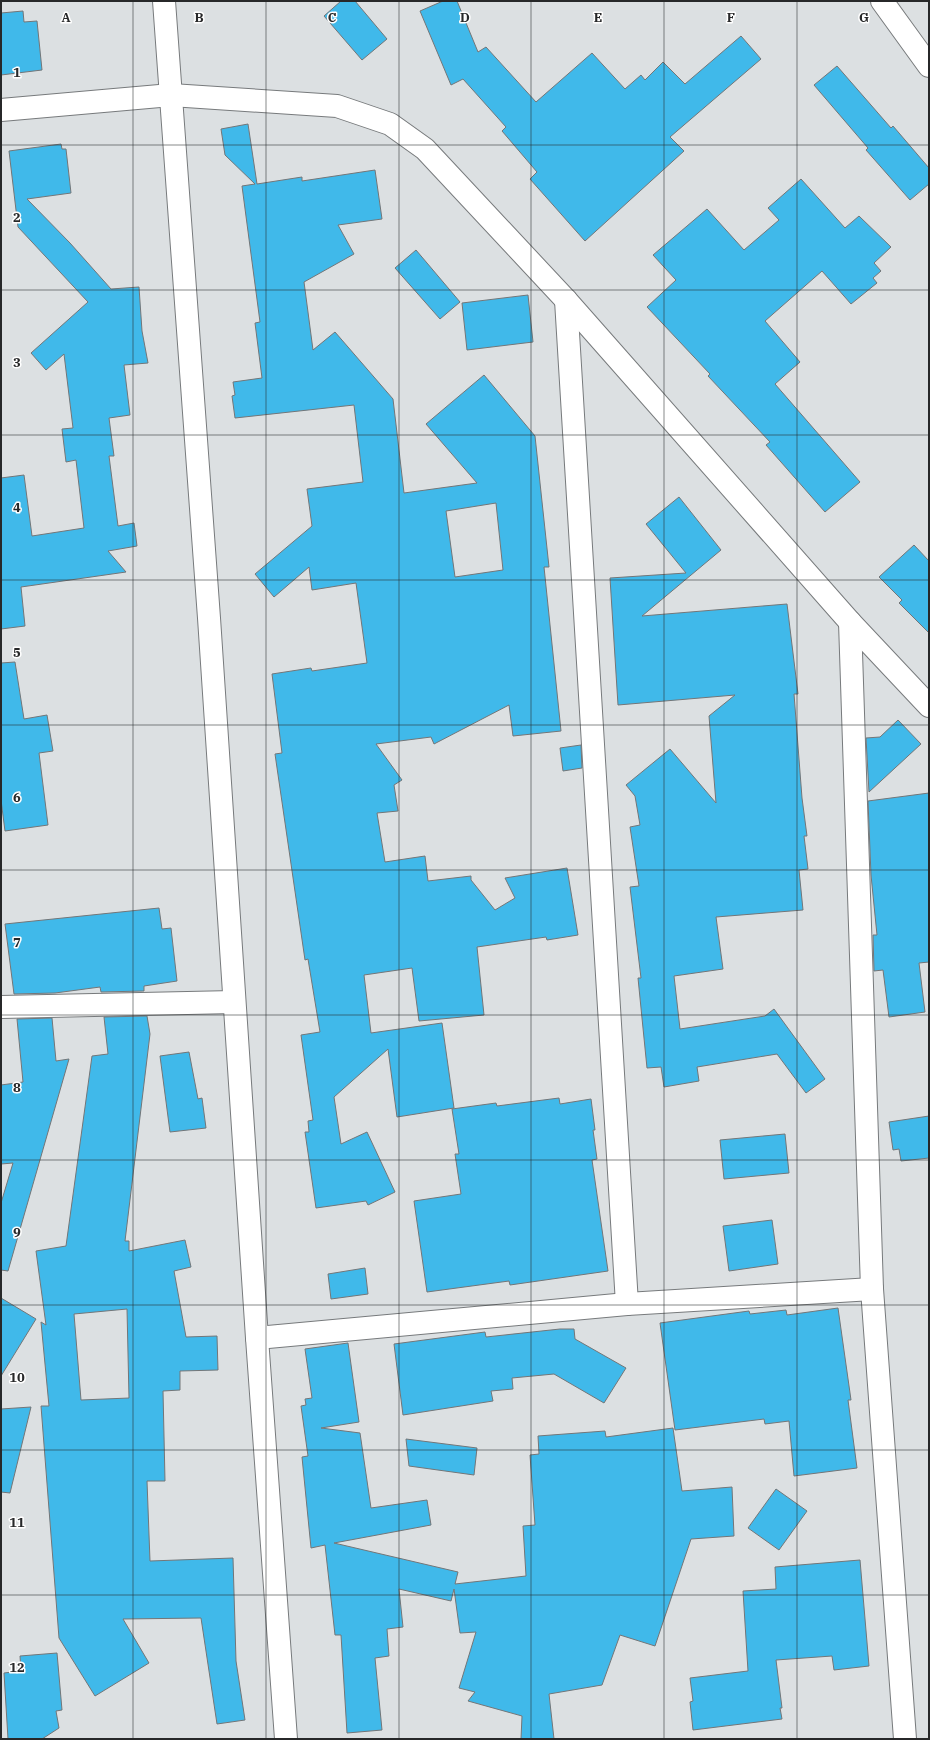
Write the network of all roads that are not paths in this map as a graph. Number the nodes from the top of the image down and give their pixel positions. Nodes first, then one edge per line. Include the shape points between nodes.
1 (164, 1) edge
2 (882, 1) edge
3 (929, 66) edge
4 (171, 95) junction
5 (1, 110) edge
6 (566, 300) junction
7 (850, 622) junction
8 (929, 706) edge
9 (234, 1002) junction
10 (1, 1007) edge
11 (872, 1289) junction
12 (627, 1304) junction
13 (257, 1338) junction
14 (286, 1739) edge
15 (905, 1739) edge

1 - 4 street
2 - 3 street
4 - 5 street
4 - 6 street via 337,106 390,124 425,149
4 - 9 street
6 - 7 street
6 - 12 street
7 - 8 street
7 - 11 street
9 - 10 street
9 - 13 street
11 - 12 street
11 - 15 street
12 - 13 street
13 - 14 street

